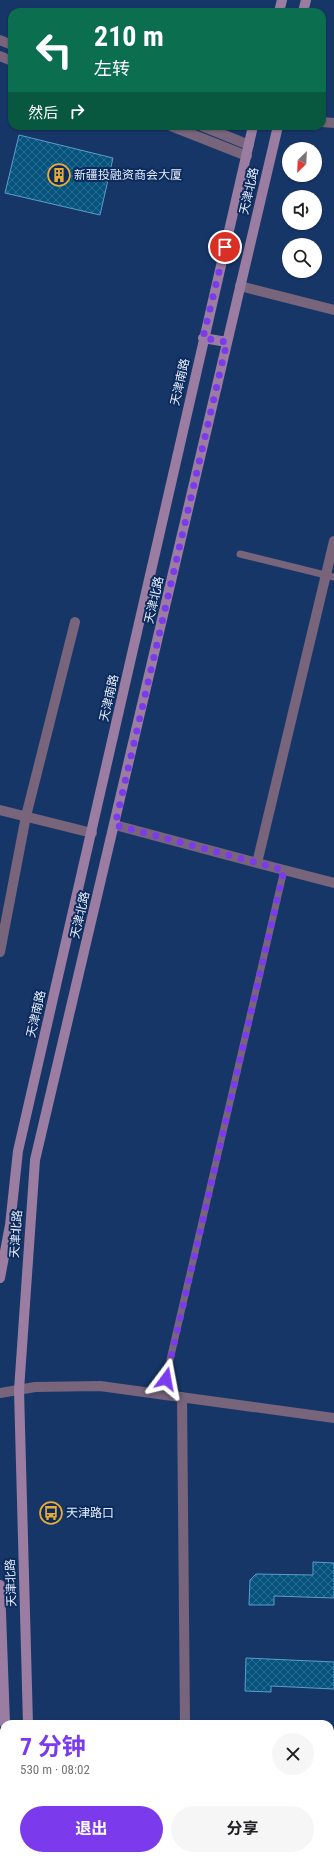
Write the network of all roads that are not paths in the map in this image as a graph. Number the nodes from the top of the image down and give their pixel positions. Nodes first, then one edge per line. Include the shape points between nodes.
1 (181, 130) edge
2 (212, 130) edge
3 (253, 130) edge
4 (277, 130) edge
5 (249, 145) junction
6 (246, 156) junction
7 (240, 286) junction
8 (334, 310) edge
9 (203, 338) junction
10 (227, 342) junction
11 (334, 542) edge
12 (240, 554) dead end
13 (330, 576) edge
14 (75, 622) dead end
15 (0, 810) edge
16 (26, 816) junction
17 (115, 825) junction
18 (92, 833) junction
19 (257, 863) junction
20 (284, 870) junction
21 (334, 883) edge
22 (0, 952) edge
23 (0, 1278) edge
24 (19, 1390) junction
25 (0, 1393) edge
26 (162, 1394) junction
27 (182, 1397) junction
28 (334, 1418) edge
29 (0, 1585) edge
30 (5, 1720) edge
31 (28, 1720) edge
32 (185, 1720) edge

1 - 6 street
2 - 5 street
3 - 5 street, 天津南路
4 - 7 street, 天津北路
5 - 6 street, 天津南路
6 - 9 street, 天津南路
7 - 8 street
7 - 10 street, 天津北路
9 - 10 street
9 - 18 street, 天津南路
10 - 17 street, 天津北路
11 - 13 street
12 - 13 lane
13 - 19 street
14 - 16 street
15 - 16 street
16 - 18 street
16 - 22 street
17 - 19 street
17 - 24 street, 天津北路 via 35,1160
18 - 23 street, 天津南路 via 18,1151 10,1225
19 - 20 street
20 - 21 street
20 - 26 lane
24 - 25 street
24 - 26 street via 35,1387 100,1386
24 - 31 street, 天津北路
26 - 27 street
27 - 28 street
27 - 32 street
29 - 30 street

